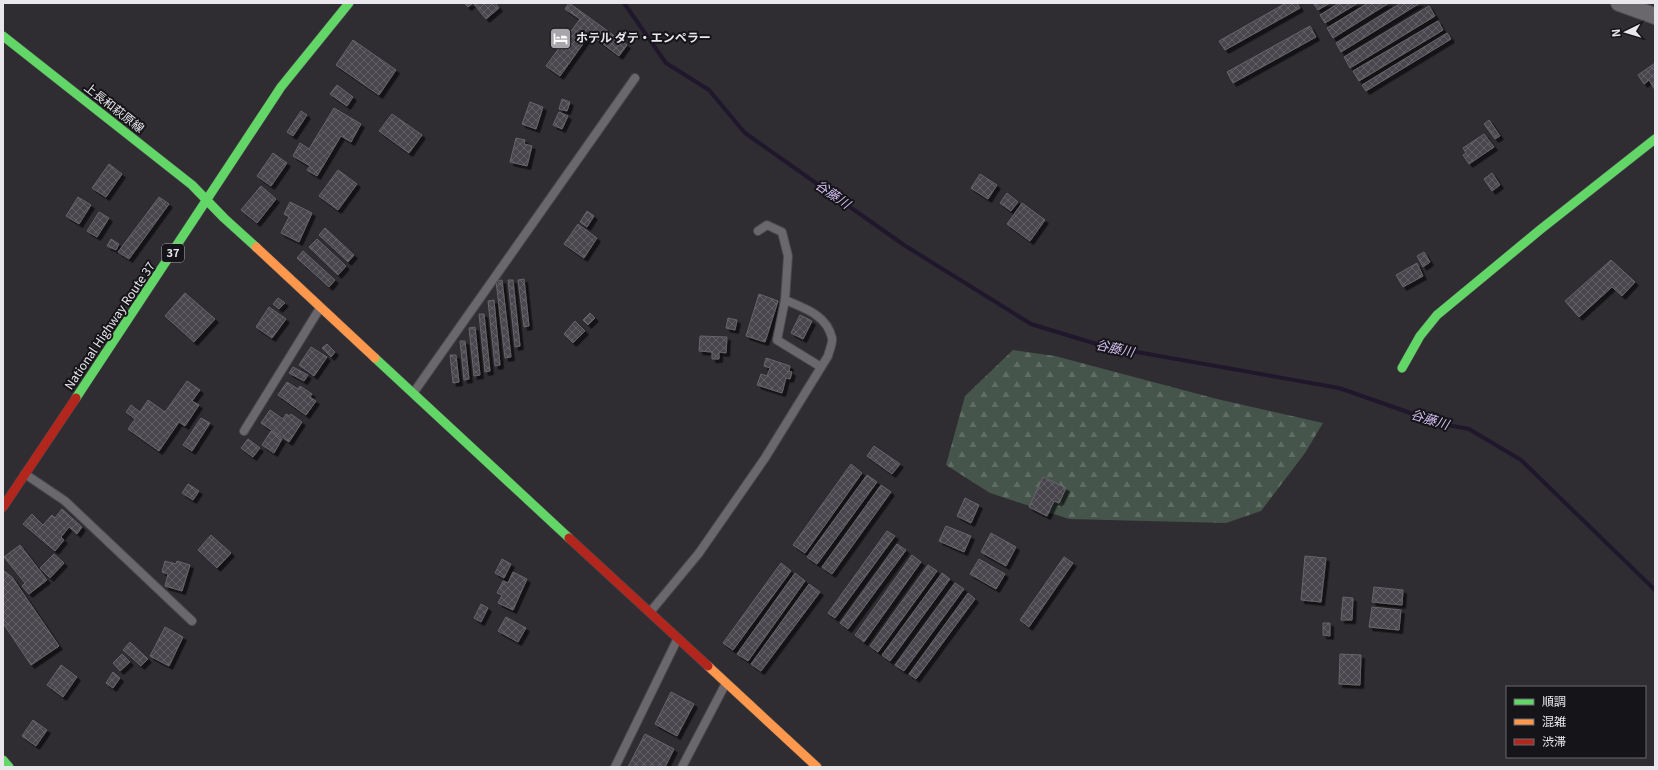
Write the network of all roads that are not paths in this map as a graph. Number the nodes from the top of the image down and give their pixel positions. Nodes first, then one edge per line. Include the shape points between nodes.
1 (349, 3) edge
2 (1619, 3) edge
3 (1655, 16) edge
4 (3, 36) edge
5 (635, 78) dead end
6 (1655, 139) edge
7 (208, 201) junction
8 (758, 231) dead end
9 (785, 300) junction
10 (321, 307) junction
11 (821, 367) junction
12 (1402, 368) dead end
13 (414, 393) junction
14 (244, 432) dead end
15 (25, 474) junction
16 (3, 507) edge
17 (649, 612) junction
18 (192, 621) dead end
19 (678, 639) junction
20 (726, 683) junction
21 (3, 760) edge
22 (8, 767) edge
23 (615, 767) edge
24 (682, 767) edge
25 (817, 767) edge

1 - 7 main road, National Highway Route 37 / 37 via 281,87
2 - 3 street
4 - 7 main road, 上長和萩原線 via 192,185
5 - 13 lane
6 - 12 main road via 1437,315 1420,336
7 - 10 main road, 上長和萩原線
7 - 15 main road, National Highway Route 37 / 37
8 - 9 lane via 767,225 782,232 788,256
9 - 11 lane via 777,340
9 - 11 lane via 814,313 826,323 832,339 828,356
10 - 13 main road, 上長和萩原線
10 - 14 lane
11 - 17 lane via 761,465 699,553
13 - 17 main road, 上長和萩原線
15 - 16 main road, National Highway Route 37 / 37
15 - 18 lane via 65,501
17 - 19 main road, 上長和萩原線
19 - 20 main road, 上長和萩原線
19 - 23 lane
20 - 24 lane
20 - 25 main road, 上長和萩原線
21 - 22 main road

